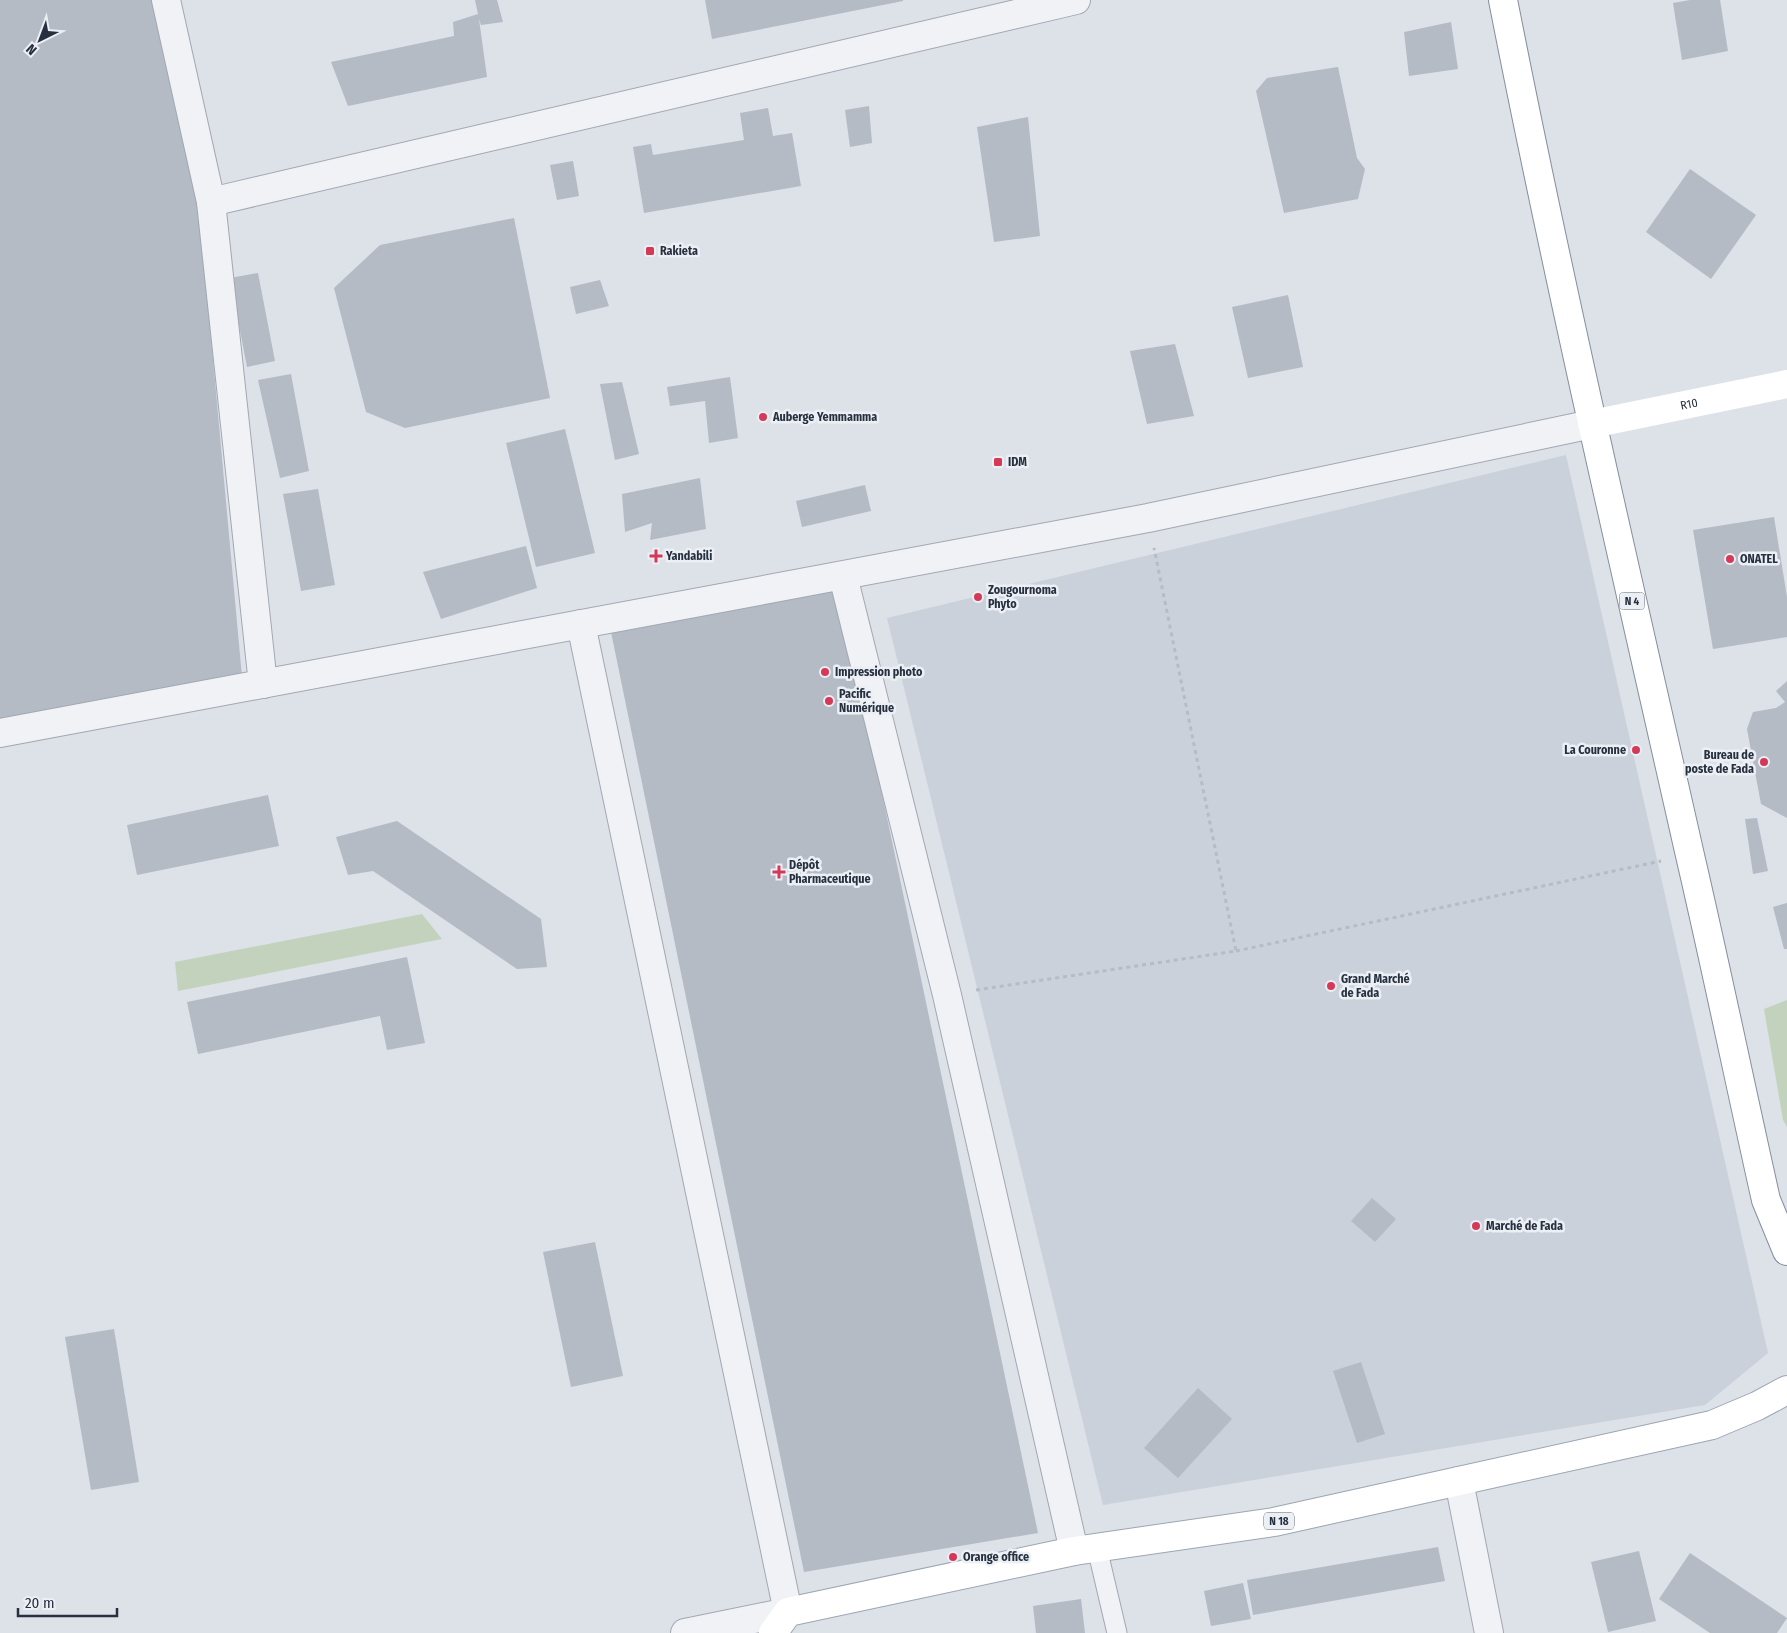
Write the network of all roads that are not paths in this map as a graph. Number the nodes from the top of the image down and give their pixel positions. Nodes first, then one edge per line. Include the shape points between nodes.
1 (166, 0) edge
2 (1076, 0) edge
3 (1503, 0) edge
4 (211, 202) junction
5 (1787, 384) edge
6 (1592, 424) junction
7 (843, 576) junction
8 (581, 624) junction
9 (263, 684) junction
10 (0, 733) edge
11 (1787, 1251) edge
12 (1787, 1390) edge
13 (1459, 1481) junction
14 (1085, 1550) junction
15 (780, 1622) edge
16 (685, 1633) edge
17 (1117, 1633) edge
18 (1489, 1633) edge

1 - 4 street
2 - 4 street
3 - 6 main road, N 4
4 - 9 street
5 - 6 main road, R10
6 - 7 street via 1148,518
6 - 11 main road, N 4 via 1766,1200
7 - 8 street
7 - 14 street
8 - 9 street
8 - 15 street
9 - 10 street
12 - 13 main road, N 18 via 1712,1425
13 - 14 main road, N 18 via 1274,1522
13 - 18 street
14 - 15 main road, N 18
14 - 17 lane
15 - 16 street

